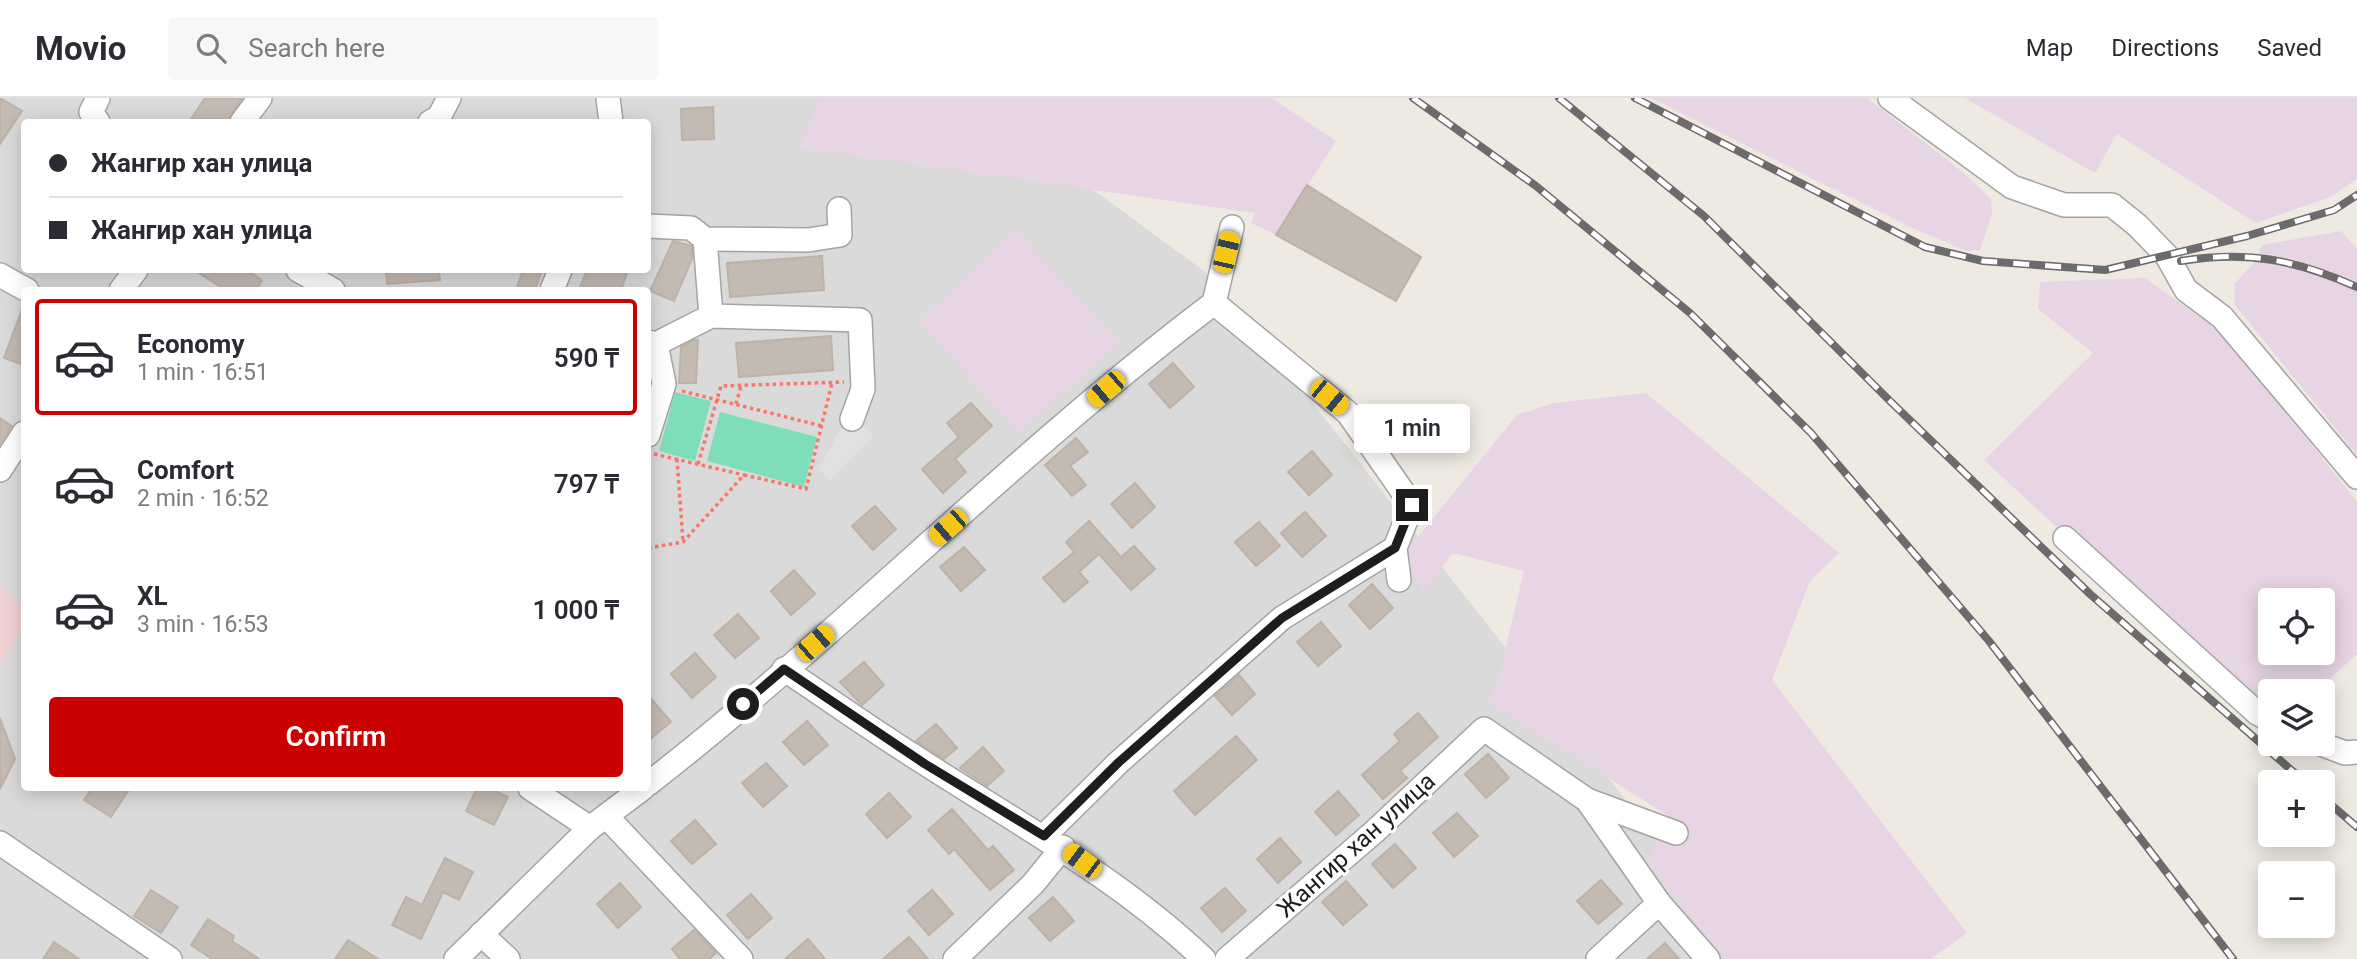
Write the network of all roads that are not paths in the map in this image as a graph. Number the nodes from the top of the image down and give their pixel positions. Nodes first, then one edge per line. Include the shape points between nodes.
1 (98, 98) edge
2 (260, 98) edge
3 (449, 98) edge
4 (608, 98) edge
5 (1890, 98) edge
6 (96, 119) edge
7 (244, 119) edge
8 (435, 119) edge
9 (611, 119) edge
10 (839, 209) dead end
11 (651, 226) edge
12 (1231, 227) dead end
13 (705, 239) junction
14 (303, 273) edge
15 (0, 275) edge
16 (22, 287) edge
17 (328, 287) edge
18 (1214, 303) junction
19 (711, 316) junction
20 (652, 343) edge
21 (852, 419) dead end
22 (21, 442) edge
23 (654, 444) edge
24 (0, 470) edge
25 (2357, 477) edge
26 (2065, 538) dead end
27 (1395, 548) junction
28 (1399, 580) dead end
29 (784, 669) junction
30 (2258, 714) edge
31 (2335, 749) edge
32 (2357, 752) edge
33 (651, 781) edge
34 (536, 791) edge
35 (639, 791) edge
36 (1587, 800) junction
37 (598, 822) junction
38 (1676, 833) dead end
39 (1053, 842) junction
40 (0, 843) edge
41 (1659, 904) junction
42 (481, 934) junction
43 (170, 959) edge
44 (456, 959) edge
45 (509, 959) edge
46 (741, 959) edge
47 (955, 959) edge
48 (1204, 959) edge
49 (1227, 959) edge
50 (1598, 959) edge
51 (1708, 959) edge

1 - 6 street via 92,112
2 - 7 street
3 - 8 street
4 - 9 street
5 - 25 street via 2012,187 2064,205 2112,205 2137,225 2166,256 2186,290 2222,317
10 - 13 street via 840,235 808,240
11 - 13 street via 691,228
12 - 18 street
13 - 19 street
14 - 17 street
15 - 16 street
18 - 27 street via 1348,413 1412,505
18 - 29 street via 1146,354
19 - 20 street
19 - 21 street via 860,320 863,382
20 - 23 street via 664,384
22 - 24 street
26 - 30 street
27 - 28 street
27 - 39 street via 1282,618 1119,762
29 - 33 street
29 - 39 street via 925,764
31 - 32 street
34 - 37 street
35 - 37 street
36 - 38 street
36 - 41 street
36 - 49 street, Жангир хан улица via 1484,729
37 - 42 street
37 - 46 street
39 - 47 street via 1033,884
39 - 48 street via 1176,932
40 - 43 street
41 - 50 street
41 - 51 street
42 - 44 street
42 - 45 street

